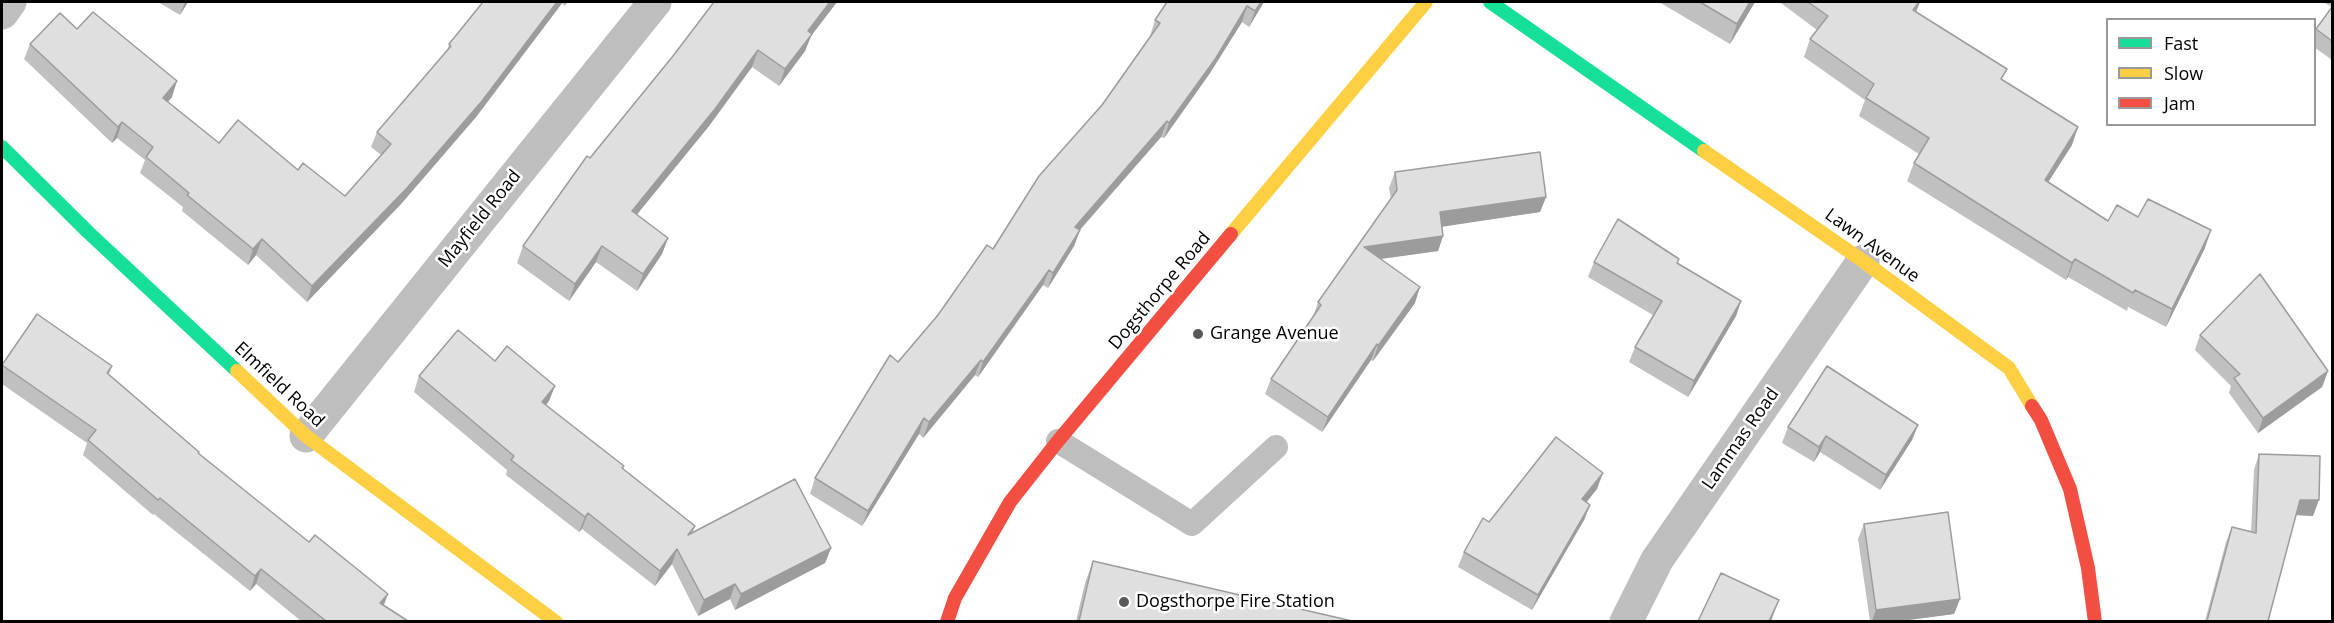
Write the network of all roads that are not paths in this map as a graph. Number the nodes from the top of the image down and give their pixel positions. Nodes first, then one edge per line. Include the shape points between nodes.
1 (10, 2) edge
2 (655, 2) edge
3 (1426, 2) edge
4 (1490, 2) edge
5 (2, 13) edge
6 (2, 147) edge
7 (1863, 261) junction
8 (306, 436) junction
9 (1058, 441) junction
10 (1276, 447) dead end
11 (556, 621) edge
12 (947, 621) edge
13 (1626, 621) edge
14 (2095, 621) edge

1 - 5 street
2 - 8 street, Mayfield Road
3 - 9 street, Dogsthorpe Road
4 - 7 street, Lawn Avenue
6 - 8 street, Elmfield Road
7 - 13 street, Lammas Road via 1657,560
7 - 14 street, Lawn Avenue via 2009,368 2041,420 2070,489
8 - 11 street, Elmfield Road
9 - 10 lane via 1192,524
9 - 12 street, Dogsthorpe Road via 1010,502 955,598

